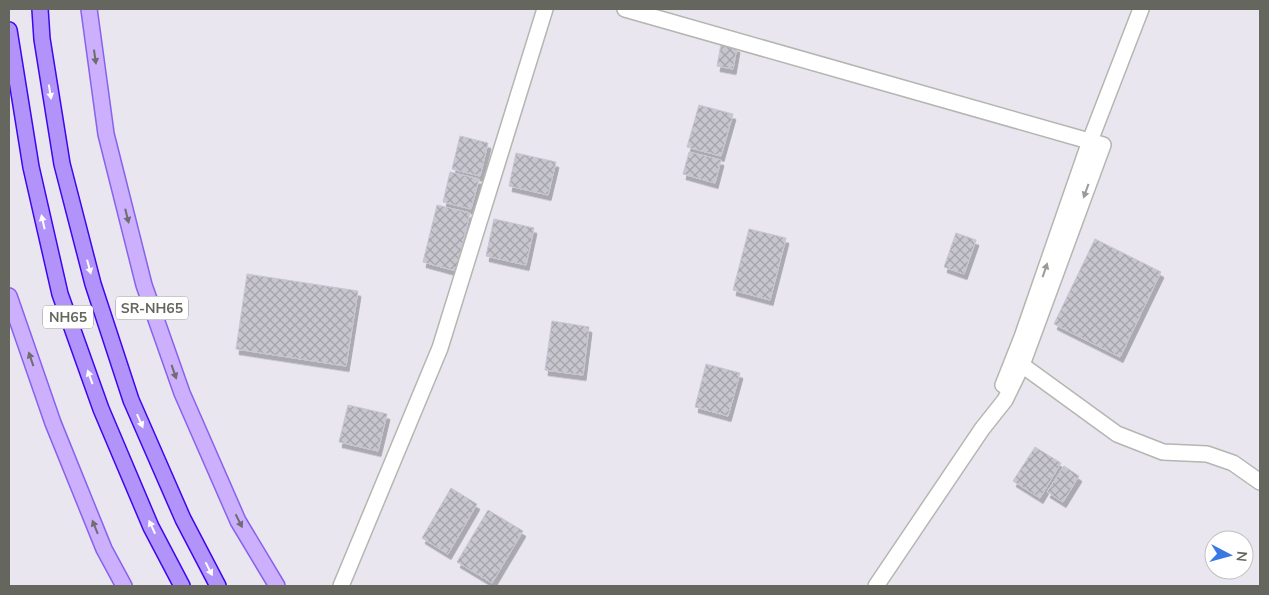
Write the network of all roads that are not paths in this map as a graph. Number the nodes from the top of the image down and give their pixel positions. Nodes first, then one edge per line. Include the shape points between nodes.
1 (40, 9) edge
2 (89, 9) edge
3 (545, 9) edge
4 (625, 9) edge
5 (1141, 9) edge
6 (9, 30) edge
7 (1096, 143) junction
8 (9, 296) edge
9 (1022, 365) junction
10 (982, 429) junction
11 (1260, 482) edge
12 (124, 586) edge
13 (182, 586) edge
14 (218, 586) edge
15 (277, 586) edge
16 (341, 586) edge
17 (876, 586) edge

1 -> 14 highway, NH65 via 62,164 93,284 131,400 183,519
2 -> 15 main road, SR-NH65 via 106,134 144,285 182,393 238,521
3 - 16 street via 440,348
4 - 7 street
5 - 7 street
13 -> 6 highway, NH65 via 151,527 101,409 60,294 31,167
7 -> 9 street
10 -> 7 street via 1022,337
12 -> 8 main road via 104,549 53,424
9 - 10 street via 1006,400
9 - 11 street via 1117,434 1164,452 1207,454 1233,463
10 - 17 street

